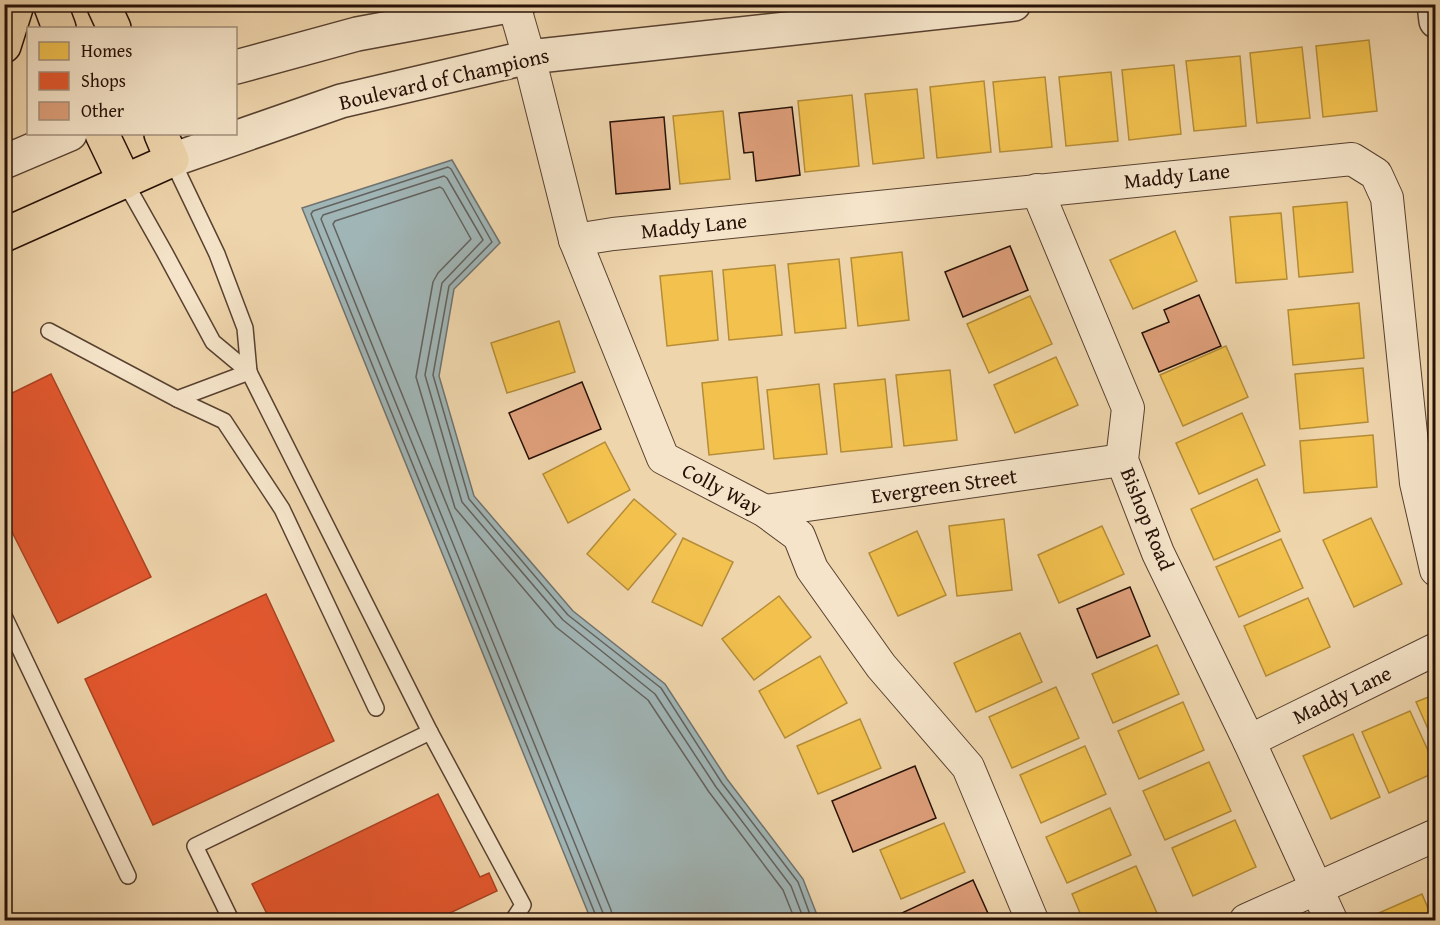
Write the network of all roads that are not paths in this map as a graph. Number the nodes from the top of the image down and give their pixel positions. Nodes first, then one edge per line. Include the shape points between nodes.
1 (16, 4) edge
2 (50, 4) edge
3 (103, 4) edge
4 (519, 4) edge
5 (1014, 4) edge
6 (1434, 4) edge
7 (514, 5) edge
8 (1436, 21) edge
9 (59, 27) edge
10 (114, 27) edge
11 (4, 46) edge
12 (529, 57) junction
13 (237, 67) edge
14 (237, 128) edge
15 (68, 135) edge
16 (102, 135) edge
17 (212, 135) edge
18 (166, 147) edge
19 (4, 162) edge
20 (125, 182) junction
21 (1037, 190) junction
22 (4, 236) edge
23 (575, 240) junction
24 (49, 331) dead end
25 (249, 372) junction
26 (177, 399) junction
27 (1122, 460) junction
28 (765, 511) junction
29 (1436, 570) edge
30 (4, 616) edge
31 (1436, 649) edge
32 (376, 708) dead end
33 (430, 732) junction
34 (1249, 741) junction
35 (1436, 835) edge
36 (128, 876) dead end
37 (1315, 889) junction
38 (231, 921) edge
39 (513, 921) edge
40 (1032, 921) edge
41 (1246, 921) edge
42 (1330, 921) edge

1 - 11 main road
2 - 9 main road
3 - 10 main road
4 - 7 street
5 - 12 street, Boulevard of Champions
6 - 8 street
7 - 12 street, Colly Way
7 - 13 street via 357,34
12 - 14 street, Boulevard of Champions
12 - 23 street, Colly Way
15 - 19 street
16 - 20 main road
17 - 18 street, Boulevard of Champions
18 - 20 main road, Boulevard of Champions
18 - 25 lane via 217,254 245,328
20 - 22 main road, Boulevard of Champions
20 - 25 lane via 213,342
21 - 23 street, Maddy Lane
21 - 27 street, Bishop Road via 1128,408
21 - 29 street, Maddy Lane via 1352,159 1376,174 1387,198 1416,483
23 - 28 street, Colly Way via 663,459
24 - 26 lane
25 - 26 lane
25 - 33 lane
26 - 32 lane via 224,421 282,509
27 - 28 street, Evergreen Street
27 - 34 street, Bishop Road via 1158,553
28 - 40 street, Colly Way via 799,536 812,569 881,666 968,767
30 - 36 lane
31 - 34 street, Maddy Lane
33 - 38 lane via 195,846
33 - 39 lane via 523,905
34 - 37 street, Bishop Road
35 - 37 street
37 - 41 street
37 - 42 street, Bishop Road

